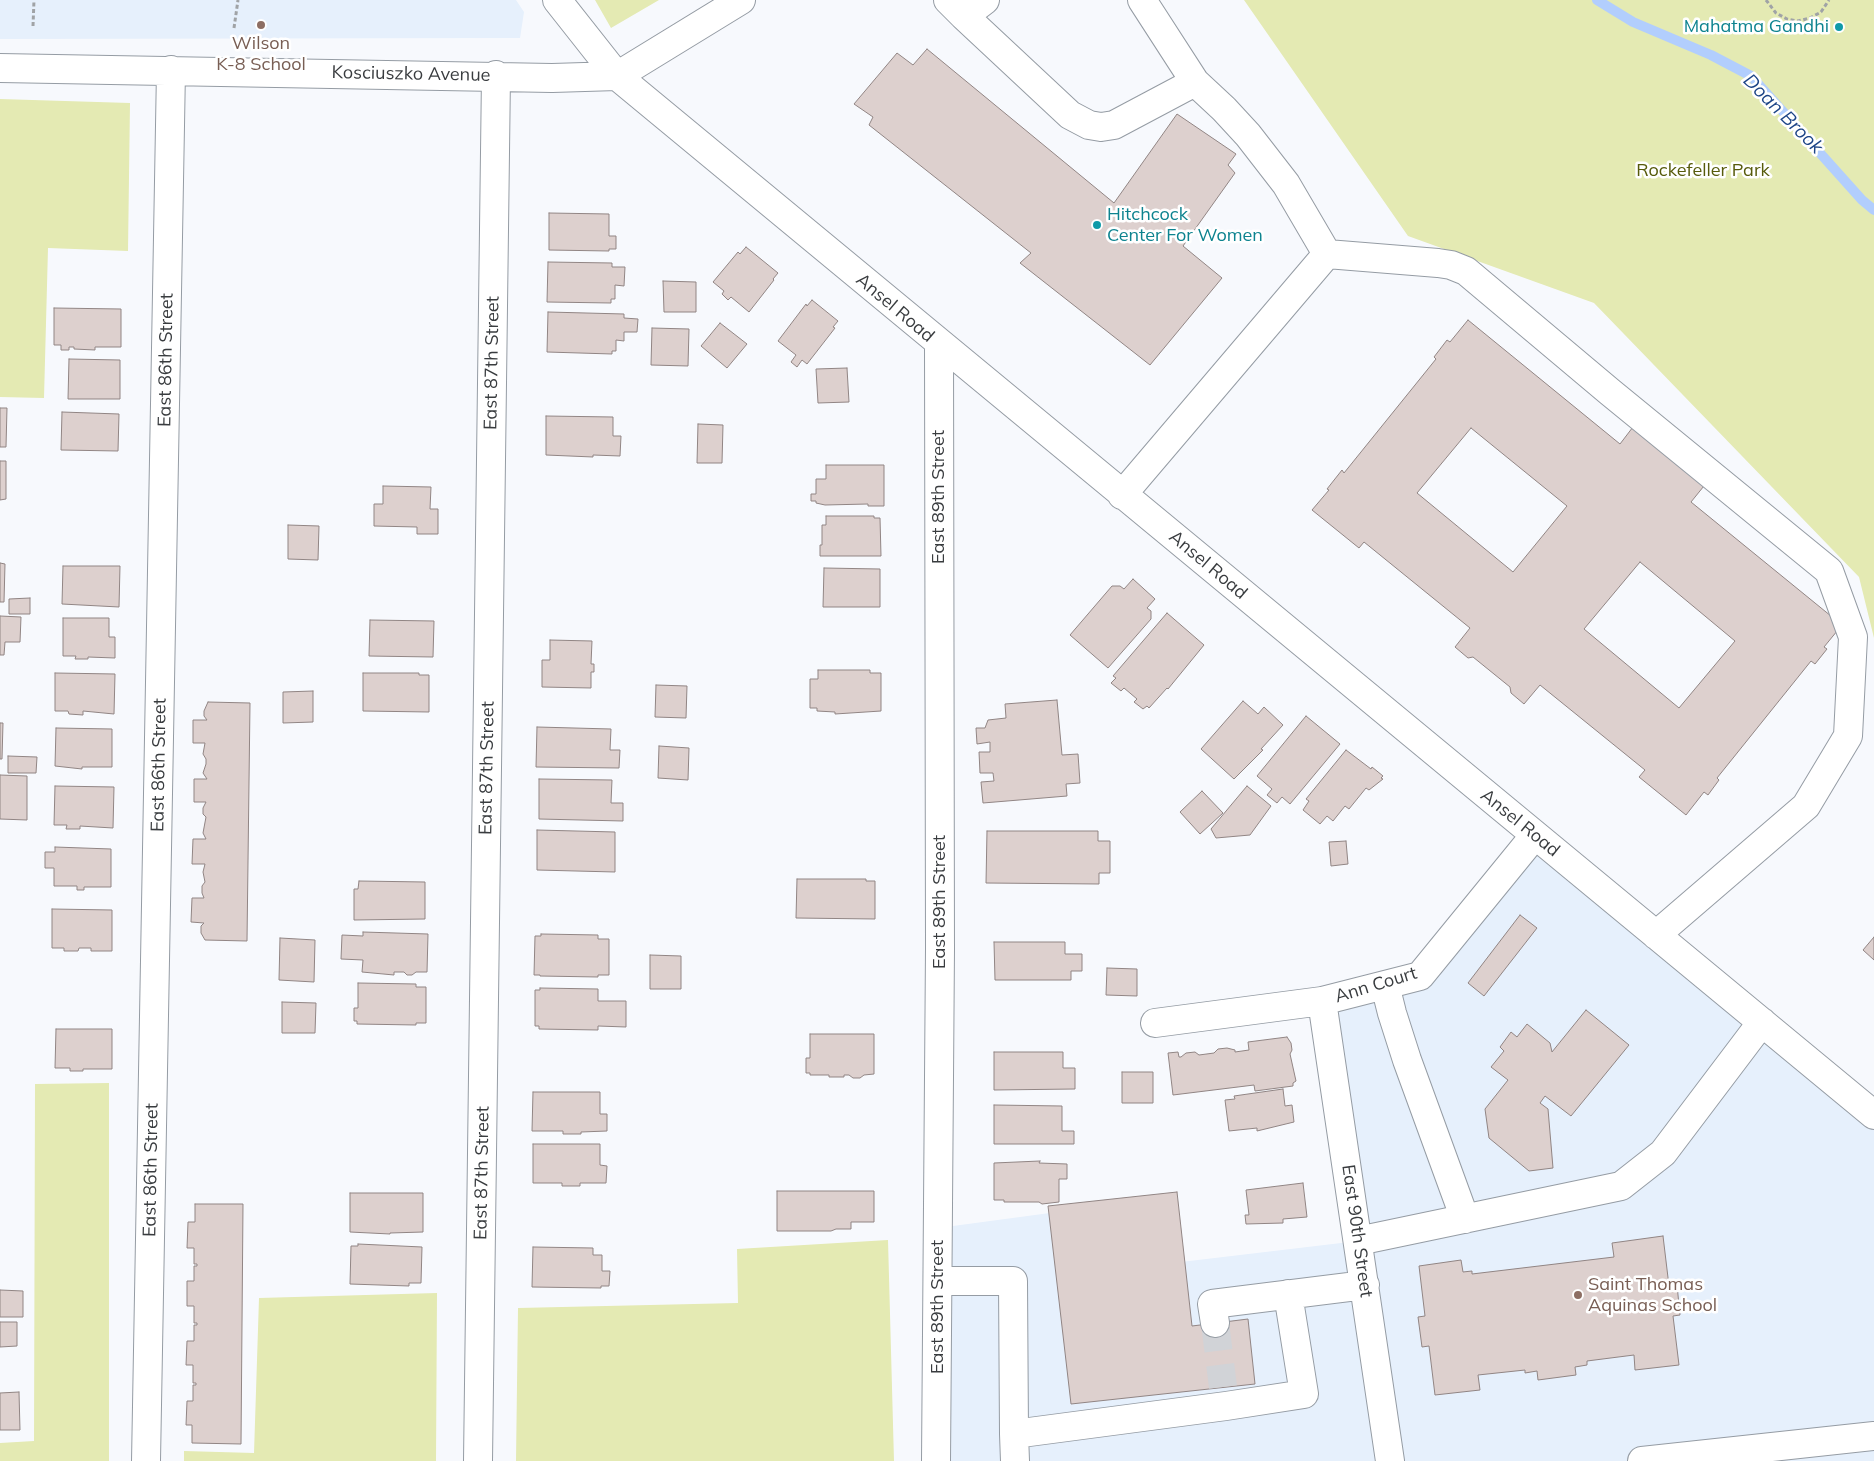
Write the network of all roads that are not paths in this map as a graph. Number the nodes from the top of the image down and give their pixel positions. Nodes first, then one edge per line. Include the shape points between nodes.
1 (557, 0) edge
2 (741, 0) edge
3 (985, 0) edge
4 (1142, 0) edge
5 (956, 8) edge
6 (0, 68) edge
7 (171, 70) junction
8 (496, 76) junction
9 (617, 76) junction
10 (1195, 82) junction
11 (1327, 254) junction
12 (939, 344) junction
13 (1122, 495) junction
14 (1535, 835) junction
15 (1656, 935) junction
16 (1386, 985) junction
17 (1322, 1001) junction
18 (1762, 1022) junction
19 (1155, 1023) dead end
20 (1874, 1115) edge
21 (1465, 1219) junction
22 (1358, 1241) junction
23 (938, 1281) junction
24 (1365, 1285) junction
25 (1288, 1294) junction
26 (1215, 1323) tunnel mouth
27 (1014, 1434) junction
28 (1874, 1436) edge
29 (146, 1461) edge
30 (478, 1461) edge
31 (936, 1461) edge
32 (1015, 1461) edge
33 (1390, 1461) edge
34 (1642, 1461) edge

1 - 9 street, Ansel Road
2 - 9 street, Kosciuszko Avenue
3 - 5 street
4 - 10 street
5 - 10 street via 1070,115 1089,125 1114,124
6 - 7 street, Kosciuszko Avenue
7 - 8 street, Kosciuszko Avenue
7 - 29 street, East 86th Street
8 - 9 street, Kosciuszko Avenue
8 - 30 street, East 87th Street
9 - 12 street, Ansel Road
10 - 11 street via 1248,135 1286,184
11 - 13 street
11 - 15 street via 1438,263 1466,271 1829,571 1853,637 1848,736 1806,806
12 - 13 street, Ansel Road
12 - 23 street, East 89th Street
13 - 14 street, Ansel Road
14 - 15 street, Ansel Road
14 - 16 street, Ann Court via 1420,976
15 - 18 street, Ansel Road
16 - 17 street, Ann Court
16 - 21 street via 1407,1060
17 - 19 street, Ann Court
17 - 22 street, East 90th Street
18 - 20 street, Ansel Road
18 - 21 street via 1663,1153 1621,1186
21 - 22 street
22 - 24 street, East 90th Street
23 - 27 street via 1013,1281
23 - 31 street, East 89th Street
24 - 25 street
24 - 33 street, East 90th Street
25 - 26 street via 1212,1304
25 - 27 street via 1304,1394 1225,1396
27 - 32 street
28 - 34 street

